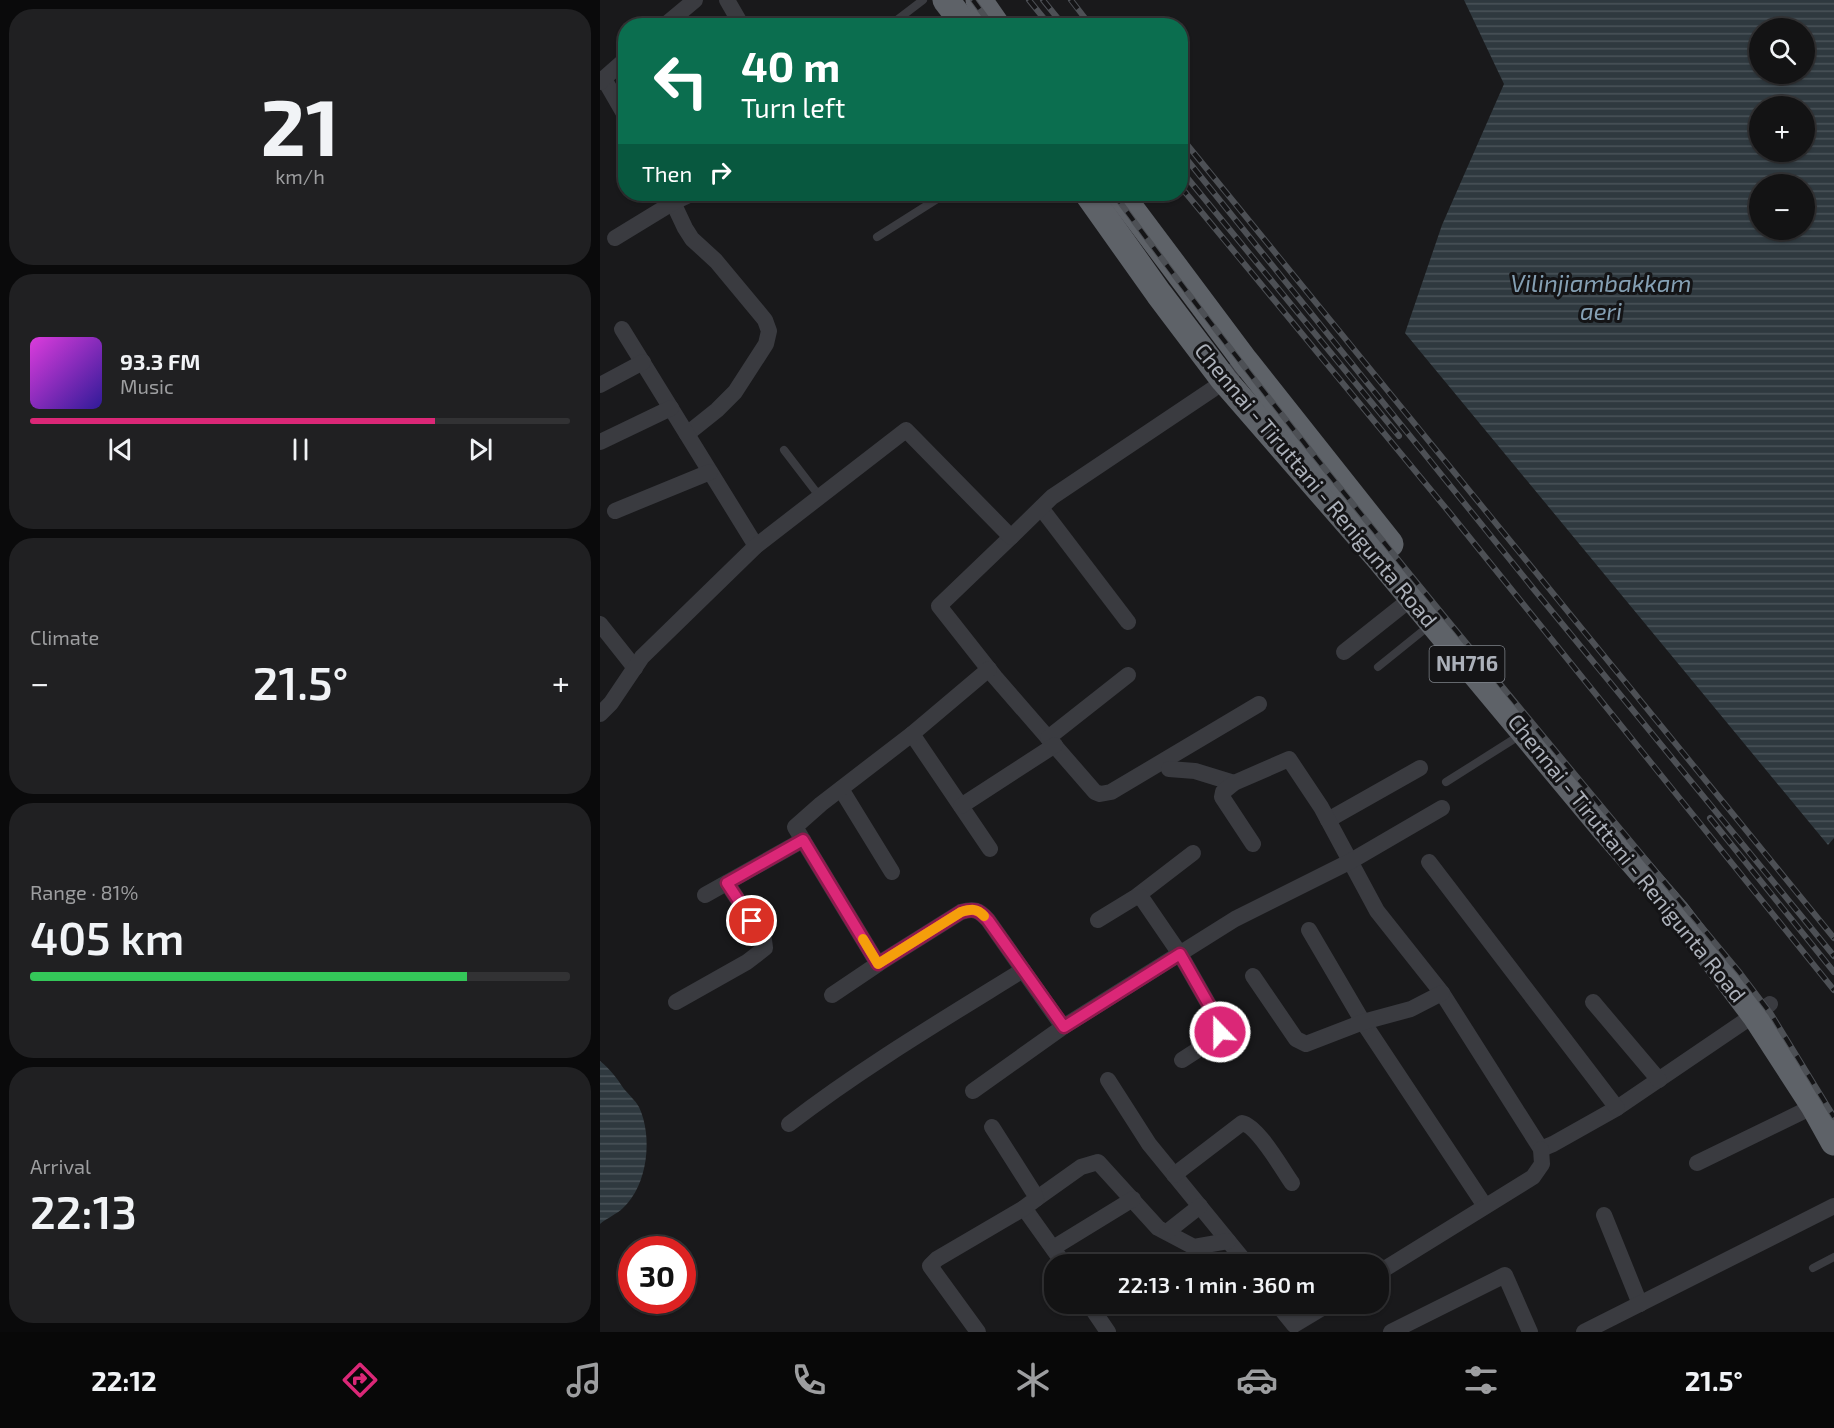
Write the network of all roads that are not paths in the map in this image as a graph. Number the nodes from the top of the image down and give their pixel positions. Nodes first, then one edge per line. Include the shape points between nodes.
1 (695, 0) edge
2 (727, 0) edge
3 (923, 0) edge
4 (946, 0) edge
5 (979, 0) edge
6 (674, 18) edge
7 (737, 18) edge
8 (899, 18) edge
9 (960, 18) edge
10 (992, 18) edge
11 (618, 66) edge
12 (602, 80) edge
13 (618, 105) edge
14 (667, 201) edge
15 (672, 201) edge
16 (934, 201) edge
17 (1093, 201) edge
18 (1125, 201) edge
19 (877, 237) dead end
20 (615, 238) dead end
21 (622, 329) dead end
22 (1245, 361) junction
23 (643, 362) junction
24 (1224, 380) junction
25 (600, 385) edge
26 (671, 408) junction
27 (687, 434) junction
28 (600, 442) edge
29 (784, 450) dead end
30 (710, 472) junction
31 (820, 497) junction
32 (1041, 508) junction
33 (615, 511) dead end
34 (1011, 537) junction
35 (756, 546) junction
36 (1412, 598) junction
37 (1128, 622) dead end
38 (1432, 622) junction
39 (600, 624) edge
40 (1344, 652) dead end
41 (1378, 667) dead end
42 (635, 668) junction
43 (989, 669) junction
44 (1128, 675) dead end
45 (1259, 704) dead end
46 (600, 714) edge
47 (1525, 732) junction
48 (912, 734) junction
49 (1052, 742) junction
50 (1420, 768) dead end
51 (1169, 769) dead end
52 (1446, 782) dead end
53 (1234, 783) junction
54 (841, 789) junction
55 (961, 806) junction
56 (1442, 808) dead end
57 (1328, 820) junction
58 (803, 840) junction
59 (1253, 844) dead end
60 (990, 849) dead end
61 (1193, 854) dead end
62 (1350, 861) junction
63 (1429, 862) dead end
64 (892, 872) dead end
65 (727, 883) junction
66 (705, 895) dead end
67 (1137, 896) junction
68 (1098, 921) dead end
69 (1309, 930) dead end
70 (1180, 954) junction
71 (878, 964) junction
72 (1023, 969) junction
73 (1253, 976) dead end
74 (1442, 993) junction
75 (832, 995) dead end
76 (676, 1002) dead end
77 (1593, 1002) dead end
78 (1762, 1009) junction
79 (1363, 1022) junction
80 (1064, 1027) junction
81 (1182, 1059) dead end
82 (1108, 1080) dead end
83 (1659, 1080) junction
84 (973, 1091) dead end
85 (1824, 1106) edge
86 (1617, 1108) junction
87 (789, 1124) dead end
88 (992, 1127) dead end
89 (1834, 1142) edge
90 (1541, 1149) junction
91 (1697, 1163) dead end
92 (1174, 1174) junction
93 (1292, 1183) dead end
94 (1133, 1199) junction
95 (1030, 1203) junction
96 (1200, 1206) junction
97 (1485, 1206) junction
98 (1834, 1206) edge
99 (1604, 1215) dead end
100 (1167, 1232) junction
101 (1228, 1241) junction
102 (1053, 1248) junction
103 (1057, 1254) edge
104 (1239, 1254) edge
105 (1834, 1257) edge
106 (1389, 1265) edge
107 (1813, 1268) dead end
108 (1640, 1304) junction
109 (1096, 1314) edge
110 (1285, 1314) edge
111 (1316, 1314) edge
112 (1297, 1328) edge
113 (978, 1332) edge
114 (1108, 1332) edge
115 (1391, 1332) edge
116 (1530, 1332) edge
117 (1584, 1332) edge

1 - 6 street
2 - 7 street
3 - 8 lane
4 - 9 highway
5 - 10 highway
11 - 12 street
12 - 13 street
14 - 20 street
15 - 27 street via 692,238 765,320 769,331 766,344 735,392
16 - 19 lane
17 - 24 highway, Chennai - Tiruttani - Renigunta Road / NH716
18 - 22 highway, Chennai - Tiruttani - Renigunta Road
21 - 23 street
22 - 24 street
22 - 78 highway, Chennai - Tiruttani - Renigunta Road via 1391,546 1689,900
23 - 25 street
23 - 26 street
24 - 32 street
24 - 36 highway, Chennai - Tiruttani - Renigunta Road / NH716
26 - 27 street
26 - 28 street
27 - 30 street
29 - 31 lane
30 - 33 street
30 - 35 street
31 - 34 street via 906,430
31 - 35 street
32 - 34 street
32 - 37 street
34 - 43 street via 939,606
35 - 42 street
36 - 38 highway, Chennai - Tiruttani - Renigunta Road / NH716
36 - 40 street
38 - 41 lane
38 - 47 highway, Chennai - Tiruttani - Renigunta Road / NH716
39 - 42 street
42 - 46 street
43 - 48 street
43 - 49 street
44 - 49 street
45 - 49 street via 1105,794 1095,792
47 - 52 lane
47 - 78 highway, Chennai - Tiruttani - Renigunta Road / NH716
48 - 54 street
48 - 55 street
49 - 55 street
50 - 57 street
51 - 53 street via 1195,771
53 - 57 street via 1289,759
53 - 59 street via 1224,790 1222,797
54 - 58 street via 795,827
54 - 64 street
55 - 60 street
56 - 62 street
57 - 62 street
58 - 65 street
58 - 71 street
61 - 67 street
62 - 70 street via 1235,919
62 - 74 street via 1377,911
63 - 86 street
65 - 66 street
65 - 76 street via 764,940 765,948
67 - 68 street
67 - 70 street via 1144,899
69 - 79 street
70 - 80 street
70 - 81 street via 1221,1026 1216,1038
71 - 72 street via 971,909 988,920
71 - 75 street
72 - 80 street
72 - 87 street via 899,1047
73 - 79 street via 1299,1042 1311,1043
74 - 79 street via 1411,1009
74 - 90 street
77 - 83 street
78 - 83 street
78 - 85 highway, Chennai - Tiruttani - Renigunta Road
79 - 97 street
80 - 84 street
82 - 92 street via 1149,1144
83 - 86 street
85 - 89 highway, Chennai - Tiruttani - Renigunta Road
85 - 91 street
86 - 90 street
88 - 95 street via 1034,1193
90 - 97 street via 1542,1164 1533,1177
92 - 93 street via 1237,1126 1246,1124
92 - 96 street
94 - 95 street via 1098,1162 1081,1167
94 - 100 street via 1158,1228
94 - 102 street
95 - 102 street
95 - 113 street via 930,1266
96 - 100 street
96 - 101 street
97 - 106 street
98 - 108 street
99 - 108 street
100 - 101 street via 1194,1247
101 - 104 street
102 - 103 street
105 - 107 lane
108 - 117 street
109 - 114 street
110 - 112 street
111 - 112 street
115 - 116 street via 1505,1275

